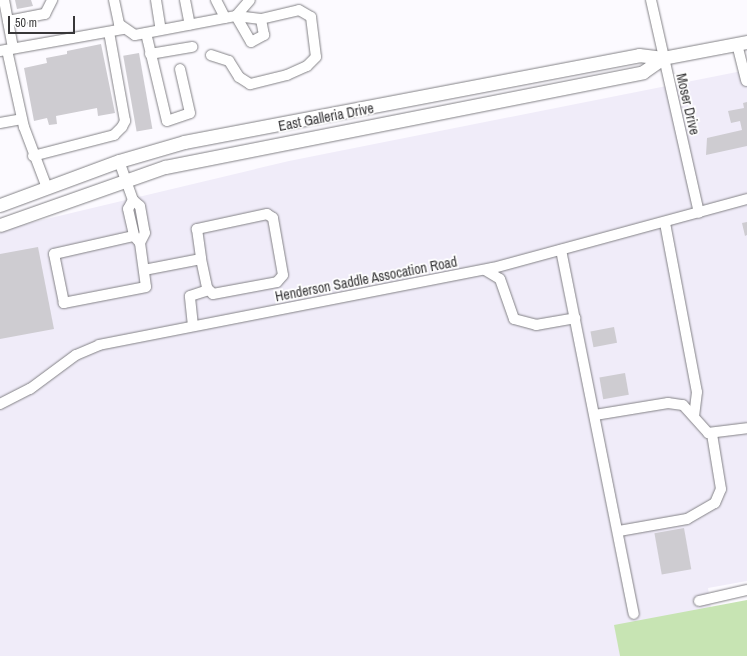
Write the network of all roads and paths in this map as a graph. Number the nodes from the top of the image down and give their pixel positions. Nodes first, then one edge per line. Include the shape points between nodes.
1 (4, 0) edge
2 (52, 0) edge
3 (114, 0) edge
4 (156, 0) edge
5 (185, 0) edge
6 (216, 0) edge
7 (250, 0) edge
8 (651, 0) edge
9 (236, 16) junction
10 (225, 18) junction
11 (261, 19) junction
12 (8, 21) junction
13 (190, 25) junction
14 (122, 27) junction
15 (161, 30) junction
16 (109, 32) junction
17 (146, 33) junction
18 (742, 43) edge
19 (192, 47) dead end
20 (7, 50) edge
21 (150, 54) junction
22 (211, 55) dead end
23 (662, 58) junction
24 (180, 69) dead end
25 (746, 81) dead end
26 (22, 119) junction
27 (0, 123) edge
28 (33, 156) junction
29 (119, 161) junction
30 (126, 179) junction
31 (47, 188) junction
32 (747, 199) edge
33 (0, 205) edge
34 (699, 213) junction
35 (665, 223) junction
36 (0, 224) edge
37 (137, 240) junction
38 (561, 250) junction
39 (201, 259) junction
40 (144, 270) junction
41 (485, 270) junction
42 (208, 290) junction
43 (575, 318) junction
44 (193, 326) junction
45 (0, 404) edge
46 (694, 415) junction
47 (595, 416) junction
48 (747, 428) edge
49 (712, 434) junction
50 (619, 531) junction
51 (747, 590) edge
52 (699, 601) dead end
53 (634, 614) dead end

1 - 12 street
2 - 12 street via 45,14
3 - 14 street
4 - 15 street
5 - 13 street
6 - 10 street
7 - 9 street
8 - 23 street, Moser Drive
9 - 10 street
9 - 11 street
9 - 11 street via 250,42 264,35
10 - 13 street
11 - 22 street via 299,10 306,12 311,17 316,57 307,66 250,84 239,77 229,61
12 - 20 street
13 - 15 street
14 - 16 street
14 - 17 street via 135,35
15 - 17 street
16 - 20 street
16 - 28 street via 125,122 122,127 114,135
17 - 21 street
18 - 23 main road, East Galleria Drive
18 - 25 street
19 - 21 street
20 - 26 street
21 - 24 street via 168,121 190,113
23 - 29 main road, East Galleria Drive via 639,55 209,137
23 - 30 main road, East Galleria Drive via 643,72 238,150
23 - 34 street, Moser Drive
26 - 27 street
26 - 28 street
28 - 31 street
29 - 30 street
29 - 31 main road, East Galleria Drive
30 - 36 main road, East Galleria Drive
30 - 37 street via 133,200 128,209
31 - 33 main road, East Galleria Drive
32 - 34 street, Henderson Saddle Assocation Road
34 - 35 street, Henderson Saddle Assocation Road
35 - 38 street, Henderson Saddle Assocation Road
35 - 46 street via 697,392
37 - 40 street
37 - 40 street via 54,254 61,300 64,304 146,287
38 - 41 street, Henderson Saddle Assocation Road
38 - 43 street
39 - 40 street
39 - 42 street
39 - 42 street via 197,229 267,214 273,218 281,279 213,294
41 - 43 street via 500,279 514,319 536,325
41 - 44 street, Henderson Saddle Assocation Road
42 - 44 street via 190,296
43 - 47 street
44 - 45 street, Henderson Saddle Assocation Road via 99,345 76,355 30,389
46 - 47 street via 683,405 668,404
46 - 49 street
47 - 50 street
48 - 49 street
49 - 50 street via 720,489 715,504 687,519
50 - 53 street
51 - 52 street

